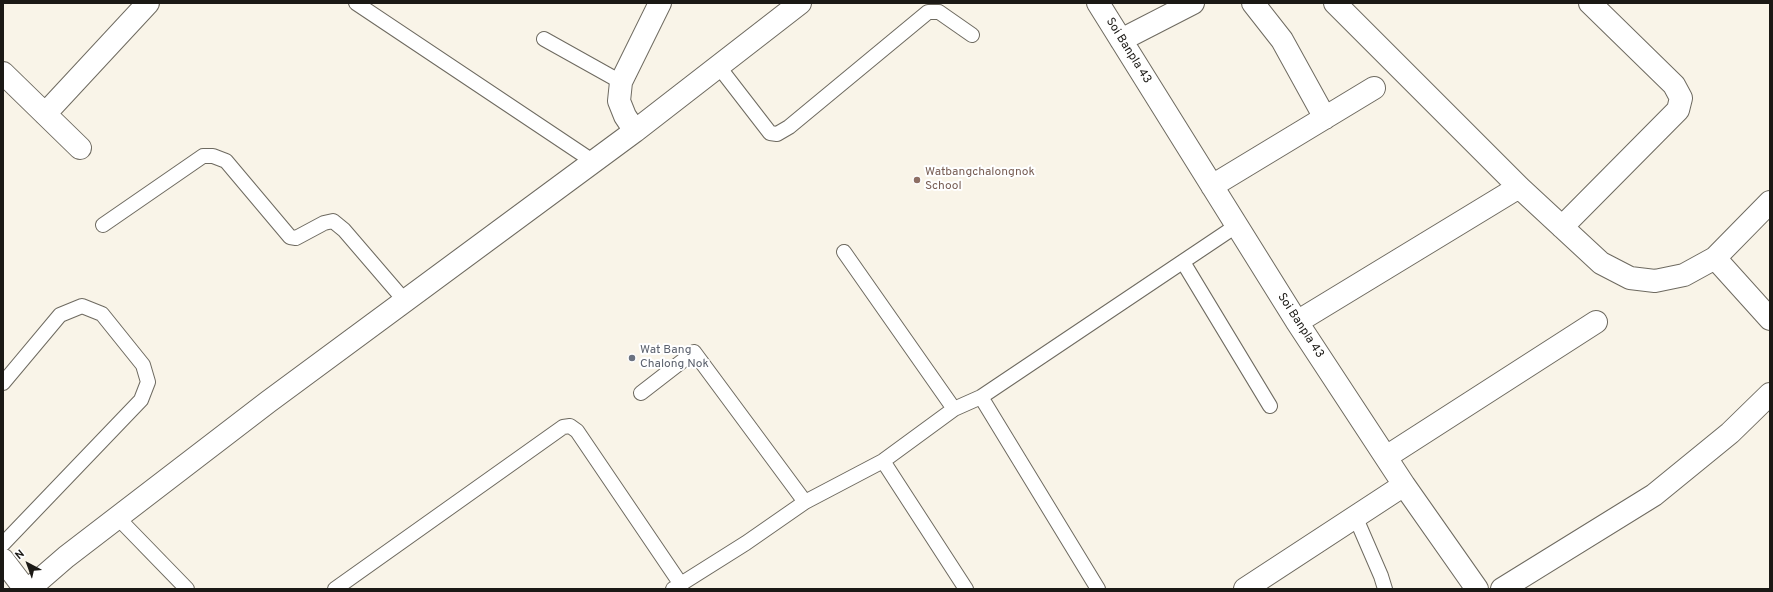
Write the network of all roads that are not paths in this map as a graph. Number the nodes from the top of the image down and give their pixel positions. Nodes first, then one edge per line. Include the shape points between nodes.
1 (148, 3) edge
2 (356, 3) edge
3 (660, 3) edge
4 (800, 3) edge
5 (1098, 3) edge
6 (1193, 3) edge
7 (1253, 3) edge
8 (1590, 3) edge
9 (1347, 7) edge
10 (972, 35) dead end
11 (544, 39) dead end
12 (1121, 40) junction
13 (719, 67) junction
14 (3, 73) edge
15 (621, 82) junction
16 (1374, 88) dead end
17 (45, 114) junction
18 (1325, 118) junction
19 (635, 131) junction
20 (80, 148) dead end
21 (594, 162) junction
22 (1212, 186) junction
23 (1519, 187) junction
24 (1770, 202) edge
25 (103, 225) dead end
26 (1236, 226) junction
27 (1562, 227) junction
28 (844, 252) dead end
29 (1715, 258) junction
30 (1182, 262) junction
31 (405, 301) junction
32 (1770, 320) edge
33 (1297, 322) junction
34 (1596, 322) dead end
35 (3, 384) edge
36 (641, 393) dead end
37 (1770, 394) edge
38 (981, 397) junction
39 (1270, 406) dead end
40 (954, 409) junction
41 (1386, 457) junction
42 (884, 461) junction
43 (1404, 485) junction
44 (805, 502) junction
45 (1355, 516) junction
46 (118, 518) junction
47 (3, 544) edge
48 (3, 560) edge
49 (677, 586) edge
50 (25, 589) edge
51 (29, 589) edge
52 (187, 589) edge
53 (335, 589) edge
54 (966, 589) edge
55 (1098, 589) edge
56 (1245, 589) edge
57 (1384, 589) edge
58 (1477, 589) edge
59 (1502, 589) edge

1 - 17 street
2 - 21 lane
3 - 15 street
4 - 13 street
5 - 12 street, Soi Banpla 43
6 - 12 street
7 - 18 street via 1282,40
8 - 27 street via 1674,85 1681,98 1678,110
9 - 23 street
10 - 13 lane via 939,12 928,12 789,127 777,134 770,133
11 - 15 lane
12 - 22 street, Soi Banpla 43
13 - 19 street
14 - 17 street
15 - 19 street via 619,101
16 - 18 street
17 - 20 street
18 - 22 street
19 - 21 street
21 - 31 street
22 - 26 street, Soi Banpla 43
23 - 27 street
23 - 33 street
24 - 29 street
25 - 31 lane via 203,156 213,156 226,161 290,237 296,238 333,221 344,230
26 - 30 lane
26 - 33 street, Soi Banpla 43
27 - 29 street via 1600,263 1630,278 1655,281 1684,275
28 - 40 lane
29 - 32 street
30 - 38 lane
30 - 39 lane
31 - 46 street via 268,402
33 - 41 street, Soi Banpla 43
34 - 41 street
35 - 47 lane via 60,315 82,306 102,314 143,365 148,382 141,400
36 - 44 lane via 694,352
37 - 59 street via 1730,433 1654,495
38 - 40 lane
38 - 55 lane
40 - 42 lane
41 - 43 street, Soi Banpla 43
42 - 44 lane
42 - 54 lane
43 - 45 street
43 - 58 street, Soi Banpla 43
44 - 49 lane
45 - 56 street
45 - 57 lane via 1381,576
46 - 51 street
46 - 52 lane
48 - 50 street
49 - 53 lane via 577,431 570,426 563,427

